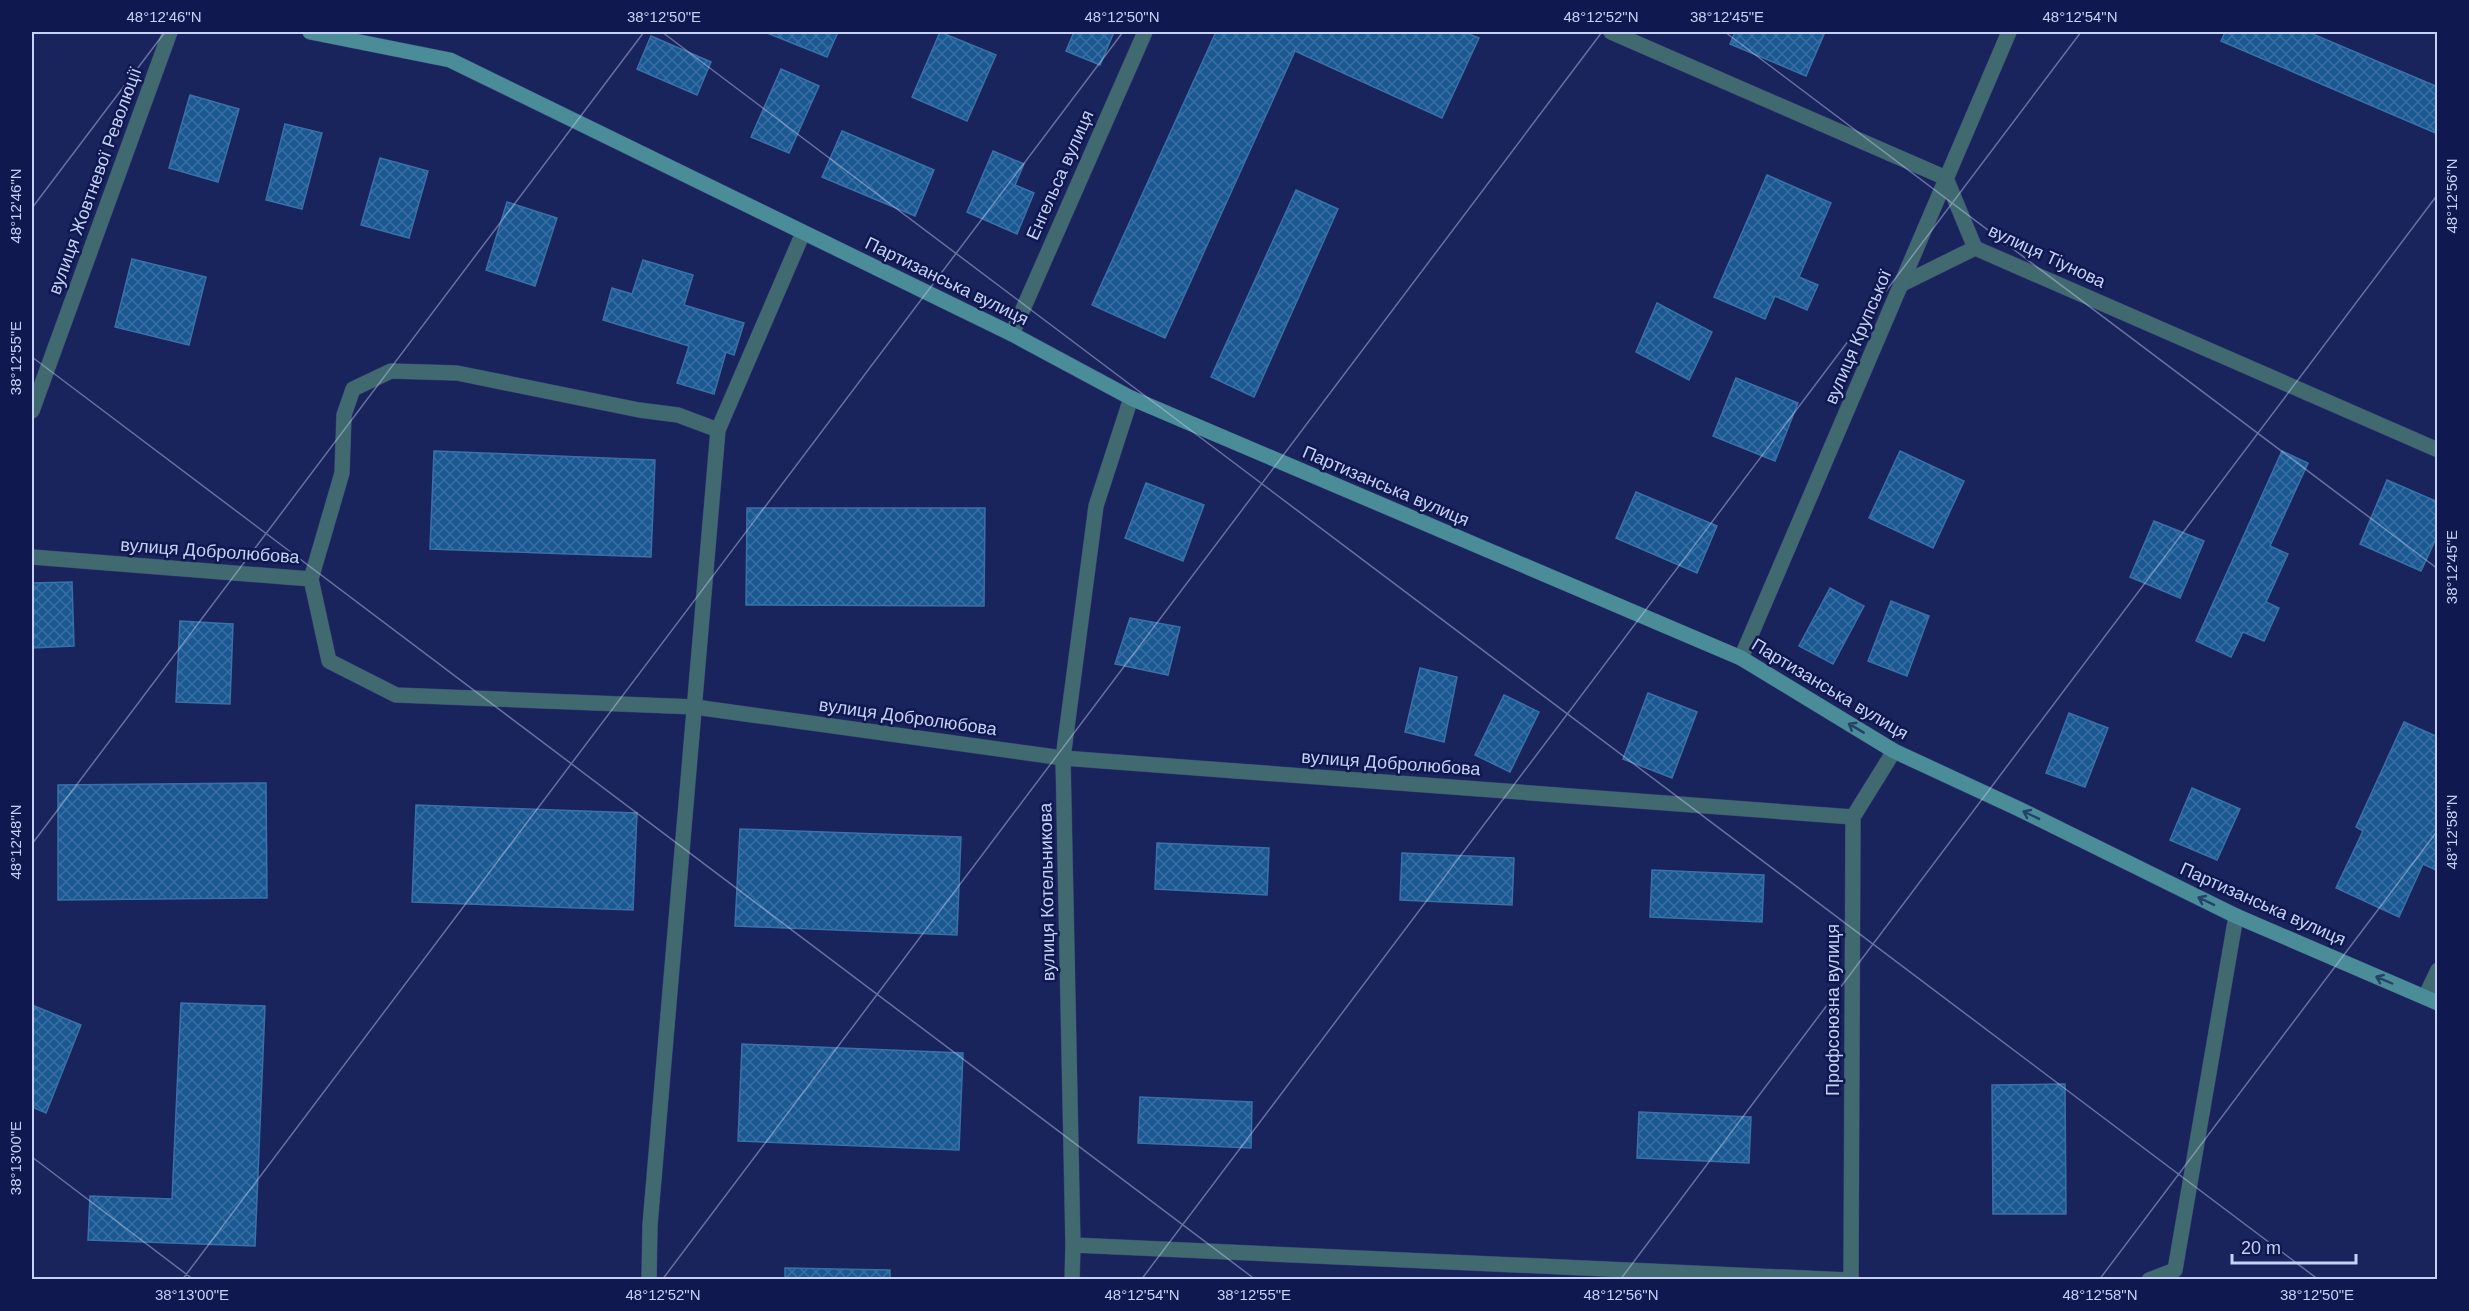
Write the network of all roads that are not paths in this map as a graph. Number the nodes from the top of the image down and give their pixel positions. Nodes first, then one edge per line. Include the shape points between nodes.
1 (170, 32) edge
2 (310, 32) edge
3 (1145, 32) edge
4 (1611, 32) edge
5 (2009, 32) edge
6 (1946, 178) junction
7 (803, 233) junction
8 (1975, 248) junction
9 (1902, 284) junction
10 (1012, 333) junction
11 (1131, 398) junction
12 (32, 411) edge
13 (718, 430) junction
14 (2438, 450) edge
15 (32, 557) edge
16 (310, 579) junction
17 (1741, 658) junction
18 (695, 707) junction
19 (1894, 752) junction
20 (1063, 758) junction
21 (1853, 817) junction
22 (2236, 916) junction
23 (2438, 970) edge
24 (2431, 1000) edge
25 (1074, 1245) junction
26 (649, 1280) edge
27 (1072, 1280) edge
28 (1850, 1280) edge
29 (2149, 1280) edge

1 - 12 street, вулиця Жовтневої Революції
2 - 7 street, Партизанська вулиця via 450,60
3 - 10 street, Енгельса вулиця
4 - 6 street
5 - 6 street, вулиця Крупської
6 - 8 street, вулиця Тіунова
6 - 9 street, вулиця Крупської
7 - 10 street, Партизанська вулиця
7 - 13 street
8 - 9 street
8 - 14 street, вулиця Тіунова
9 - 17 street, вулиця Крупської
10 - 11 street, Партизанська вулиця
11 - 17 street, Партизанська вулиця
11 - 20 street, вулиця Котельникова via 1096,506
13 - 16 street via 678,415 458,373 391,371 353,389 344,415 342,473
13 - 18 street
15 - 16 street, вулиця Добролюбова
16 - 18 street, вулиця Добролюбова via 329,661 396,695
19 -> 17 street, Партизанська вулиця
18 - 20 street, вулиця Добролюбова
18 - 26 street via 650,1225
19 - 21 street
22 -> 19 street, Партизанська вулиця
20 - 21 street, вулиця Добролюбова
20 - 25 street, вулиця Котельникова
21 - 28 street, Профсоюзна вулиця
24 -> 22 street, Партизанська вулиця
22 - 29 street via 2175,1270
23 - 24 street
25 - 27 street, вулиця Котельникова
25 - 28 street

